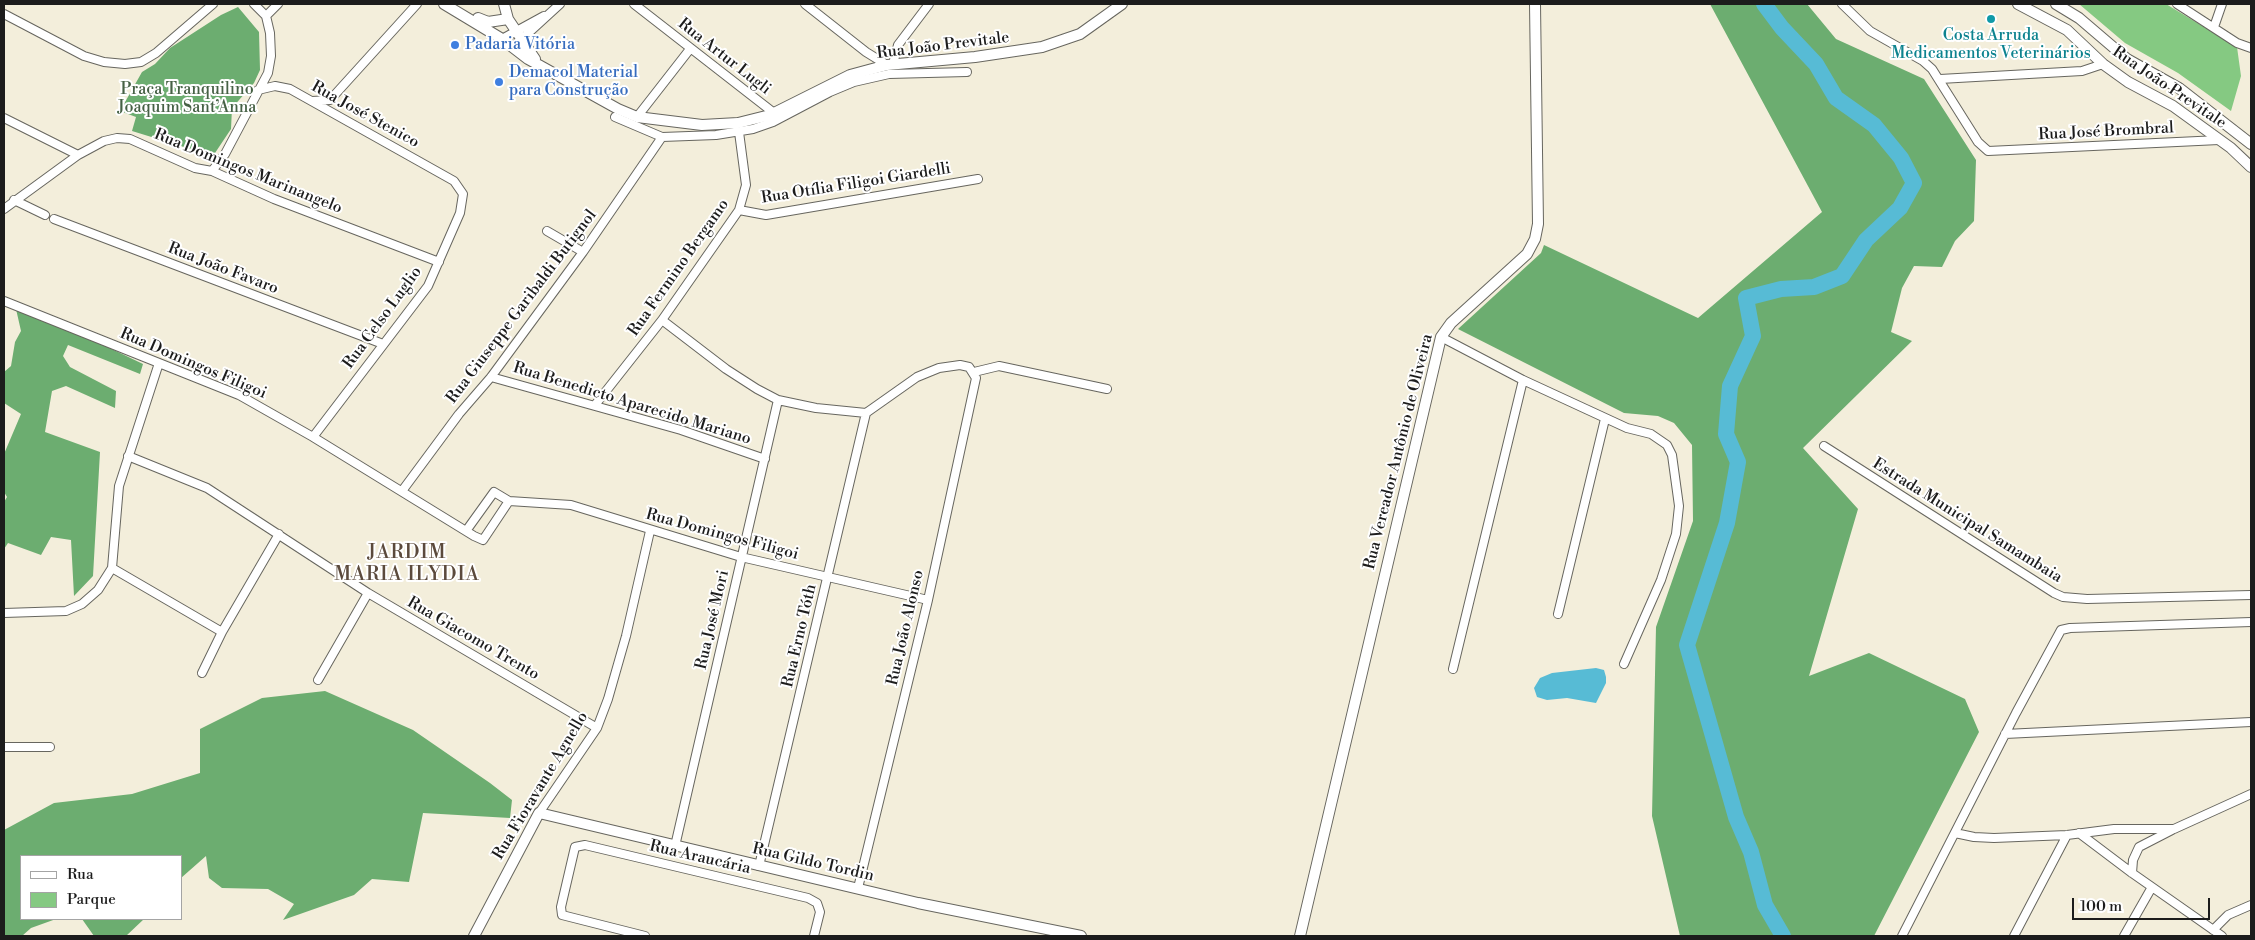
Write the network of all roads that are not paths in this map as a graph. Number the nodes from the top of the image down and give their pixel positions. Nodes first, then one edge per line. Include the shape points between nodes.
1 (212, 4) edge
2 (254, 4) edge
3 (278, 4) edge
4 (417, 4) edge
5 (444, 4) edge
6 (454, 4) edge
7 (504, 4) edge
8 (560, 4) edge
9 (634, 4) edge
10 (805, 4) edge
11 (930, 4) edge
12 (1122, 4) edge
13 (1535, 4) edge
14 (1842, 4) edge
15 (2018, 4) edge
16 (2056, 4) edge
17 (2177, 4) edge
18 (2222, 4) edge
19 (552, 12) junction
20 (4, 14) edge
21 (266, 16) junction
22 (508, 19) junction
23 (2214, 27) junction
24 (515, 30) junction
25 (502, 39) junction
26 (522, 40) junction
27 (513, 47) junction
28 (2251, 48) edge
29 (690, 49) junction
30 (890, 64) junction
31 (2103, 64) junction
32 (540, 65) junction
33 (967, 72) dead end
34 (1940, 79) junction
35 (258, 90) junction
36 (306, 99) junction
37 (774, 113) junction
38 (614, 117) dead end
39 (637, 117) junction
40 (4, 118) edge
41 (739, 132) junction
42 (662, 137) junction
43 (2219, 140) junction
44 (2251, 144) edge
45 (78, 155) junction
46 (2251, 167) edge
47 (212, 170) junction
48 (978, 179) dead end
49 (454, 181) joint
50 (14, 200) junction
51 (4, 209) edge
52 (739, 210) junction
53 (46, 215) dead end
54 (54, 219) dead end
55 (547, 231) dead end
56 (583, 252) junction
57 (438, 262) junction
58 (4, 301) edge
59 (662, 320) junction
60 (1441, 337) junction
61 (383, 344) junction
62 (159, 363) junction
63 (974, 372) junction
64 (491, 376) junction
65 (1523, 380) junction
66 (1108, 389) dead end
67 (778, 400) junction
68 (595, 405) junction
69 (866, 413) junction
70 (1605, 419) junction
71 (314, 437) junction
72 (1824, 446) dead end
73 (128, 456) junction
74 (765, 459) junction
75 (402, 491) junction
76 (510, 501) junction
77 (466, 531) junction
78 (650, 531) junction
79 (279, 534) junction
80 (741, 557) junction
81 (112, 568) junction
82 (829, 577) junction
83 (368, 593) junction
84 (2251, 595) edge
85 (928, 600) junction
86 (4, 613) edge
87 (1558, 614) dead end
88 (2251, 622) edge
89 (222, 632) junction
90 (1624, 664) dead end
91 (1453, 669) dead end
92 (202, 673) dead end
93 (318, 680) dead end
94 (2251, 722) edge
95 (597, 728) junction
96 (2005, 734) junction
97 (4, 748) edge
98 (50, 748) dead end
99 (2251, 794) edge
100 (539, 813) junction
101 (2174, 828) junction
102 (1955, 833) junction
103 (2079, 833) junction
104 (2067, 834) junction
105 (675, 846) junction
106 (759, 866) junction
107 (2132, 873) junction
108 (2152, 887) junction
109 (858, 888) junction
110 (2251, 905) edge
111 (2213, 930) junction
112 (474, 936) edge
113 (645, 936) edge
114 (814, 936) edge
115 (1081, 936) edge
116 (1300, 936) edge
117 (1902, 936) edge
118 (2014, 936) edge
119 (2124, 936) edge
120 (2222, 936) edge

1 - 20 street via 156,53 141,62 125,64 84,56
2 - 21 street
3 - 21 street
4 - 36 street via 330,100
5 - 25 main road, Rua João Previtale
6 - 22 main road via 488,22
7 - 22 main road, Rua João Previtale
8 - 19 street
9 - 29 street, Rua Artur Lugli
10 - 30 street via 866,52
11 - 30 street via 898,45
12 - 30 main road, Rua João Previtale via 1080,34 1042,47 975,58
13 - 60 main road, Rua Vereador Antônio de Oliveira via 1538,224 1535,239 1527,254 1451,323
14 - 34 street via 1870,31 1923,61
15 - 31 main road, Rua João Previtale via 2067,30
16 - 44 main road, Rua João Previtale via 2079,18 2127,59 2179,88
17 - 23 street
18 - 23 street
19 - 24 street
19 - 26 street
21 - 35 street via 271,56 268,73
22 - 24 main road, Rua João Previtale
23 - 28 street via 2237,43
24 - 25 street
24 - 26 main road, Rua João Previtale
25 - 27 main road, Rua João Previtale
26 - 27 street
26 - 32 main road, Rua João Previtale
27 - 32 main road, Rua João Previtale
29 - 37 street, Rua Artur Lugli via 727,74
29 - 39 street
30 - 37 main road, Rua João Previtale via 850,75
31 - 34 street via 2082,71
31 - 43 main road, Rua João Previtale via 2128,82 2173,106
32 - 39 main road, Rua João Previtale via 573,86
33 - 41 street, Rua João Previtale via 889,74 854,82 773,122
34 - 43 street, Rua José Brombral via 1978,142 1994,151
35 - 36 street, Rua José Stenico via 275,86 290,89
35 - 47 street via 226,154
36 - 49 street, Rua José Stenico
37 - 39 main road, Rua João Previtale via 720,125
38 - 42 street, Rua João Previtale
40 - 45 street
41 - 42 street, Rua João Previtale
41 - 52 street, Rua Fermino Bergamo via 746,185
42 - 56 street, Rua Giuseppe Garibaldi Butignol
43 - 46 main road, Rua João Previtale
45 - 47 street, Rua Domingos Marinangelo via 104,141 130,139 195,168
45 - 50 street, Rua Domingos Marinangelo
47 - 57 street, Rua Domingos Marinangelo via 274,199
48 - 52 street, Rua Otília Filigoi Giardelli via 766,215
49 - 57 street, Rua Celso Luglio via 463,194 460,213
50 - 51 street, Rua Domingos Marinangelo
50 - 53 street
52 - 59 street, Rua Fermino Bergamo
54 - 61 street, Rua João Favaro
55 - 56 street
56 - 64 street, Rua Giuseppe Garibaldi Butignol
57 - 61 street, Rua Celso Luglio via 428,286
58 - 62 street, Rua Domingos Filigoi
59 - 67 street via 726,369
59 - 68 street, Rua Fermino Bergamo
60 - 65 street
60 - 116 main road, Rua Vereador Antônio de Oliveira
61 - 71 street, Rua Celso Luglio
62 - 71 street, Rua Domingos Filigoi via 239,395
62 - 73 street
63 - 66 street via 999,366
63 - 69 street via 960,365 940,368 917,377
63 - 85 street, Rua João Alonso via 976,384
64 - 68 street, Rua Benedicto Aparecido Mariano
64 - 75 street, Rua Giuseppe Garibaldi Butignol
65 - 70 street
65 - 91 street
67 - 69 street
67 - 74 street, Rua José Mori
68 - 74 street, Rua Benedicto Aparecido Mariano
69 - 82 street, Rua Erno Tóth
70 - 87 street
70 - 90 street via 1651,434 1667,445 1672,455 1679,506 1676,534 1660,580
71 - 75 street, Rua Domingos Filigoi
72 - 84 street, Estrada Municipal Samambaia via 2063,597
73 - 79 street, Rua Giacomo Trento via 207,488
73 - 81 street via 119,486
74 - 80 street, Rua José Mori
75 - 77 street, Rua Domingos Filigoi
76 - 77 street, Rua Domingos Filigoi via 494,492
76 - 77 street, Rua Domingos Filigoi via 483,540
76 - 78 street, Rua Domingos Filigoi via 571,505
78 - 80 street, Rua Domingos Filigoi
78 - 95 street, Rua Fioravante Agnello via 617,671
79 - 83 street, Rua Giacomo Trento
79 - 89 street
80 - 82 street, Rua Domingos Filigoi
80 - 105 street, Rua José Mori
81 - 86 street via 98,590 74,608 45,613
81 - 89 street
82 - 85 street, Rua Domingos Filigoi
82 - 106 street, Rua Erno Tóth
83 - 93 street
83 - 95 street, Rua Giacomo Trento
85 - 109 street, Rua João Alonso
88 - 96 street via 2061,630
89 - 92 street
94 - 96 street
95 - 100 street, Rua Fioravante Agnello
96 - 102 street
97 - 98 street
99 - 101 street
100 - 105 main road, Rua Gildo Tordin
100 - 112 main road, Rua Fioravante Agnello
101 - 103 street
101 - 107 street via 2139,847 2132,860
102 - 104 street via 1994,838
102 - 117 street
103 - 104 street
103 - 107 street
104 - 118 street
105 - 106 main road, Rua Gildo Tordin
106 - 109 main road, Rua Gildo Tordin
107 - 108 street
108 - 111 street
108 - 119 street
109 - 115 main road, Rua Gildo Tordin
110 - 111 street via 2228,916
111 - 120 street
113 - 114 street, Rua Araucária via 562,915 560,907 575,847 585,845 808,898 817,903 820,912

